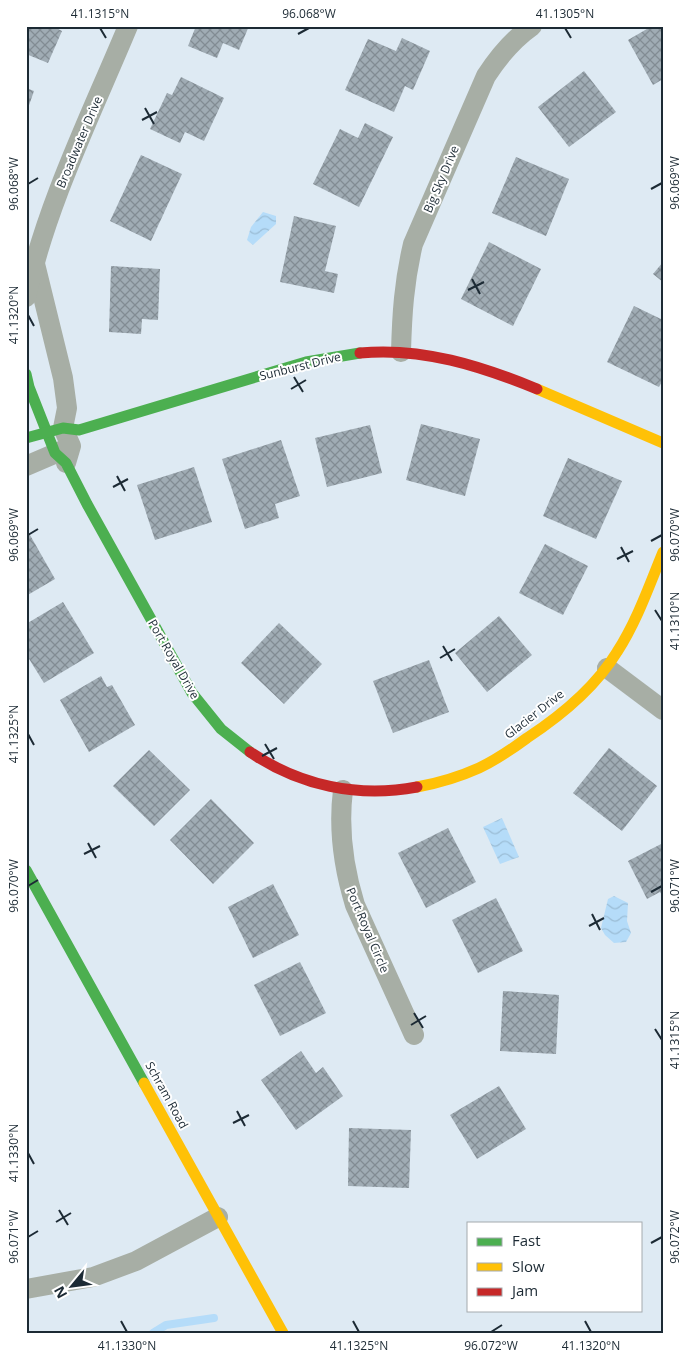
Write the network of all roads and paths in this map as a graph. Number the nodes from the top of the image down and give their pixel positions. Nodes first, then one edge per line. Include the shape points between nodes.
1 (128, 26) edge
2 (532, 26) edge
3 (30, 259) edge
4 (26, 297) edge
5 (401, 352) junction
6 (26, 374) edge
7 (26, 438) edge
8 (64, 443) junction
9 (663, 443) edge
10 (26, 466) edge
11 (663, 552) edge
12 (607, 668) junction
13 (663, 710) edge
14 (344, 790) junction
15 (26, 870) edge
16 (414, 1035) dead end
17 (218, 1217) junction
18 (26, 1289) edge
19 (283, 1333) edge

1 - 3 street, Broadwater Drive
2 - 5 street, Big Sky Drive via 498,57 486,76 413,244 402,303
3 - 4 street, Broadwater Drive
3 - 8 street via 63,378 67,408
5 - 8 street, Sunburst Drive via 357,353 306,362
5 - 9 street, Sunburst Drive via 434,356 511,378
6 - 8 street via 28,387
7 - 8 street, Sunburst Drive
8 - 10 street, Sunburst Drive
8 - 14 street, Port Royal Drive via 86,504 177,668 207,715 246,750 272,766
11 - 12 street, Glacier Drive via 635,620
12 - 13 street
12 - 14 street, Glacier Drive via 541,729 474,771 398,790
14 - 16 street, Port Royal Circle via 340,812 341,846 348,883
15 - 17 street, Schram Road
17 - 18 street via 136,1262 93,1277
17 - 19 street, Schram Road

